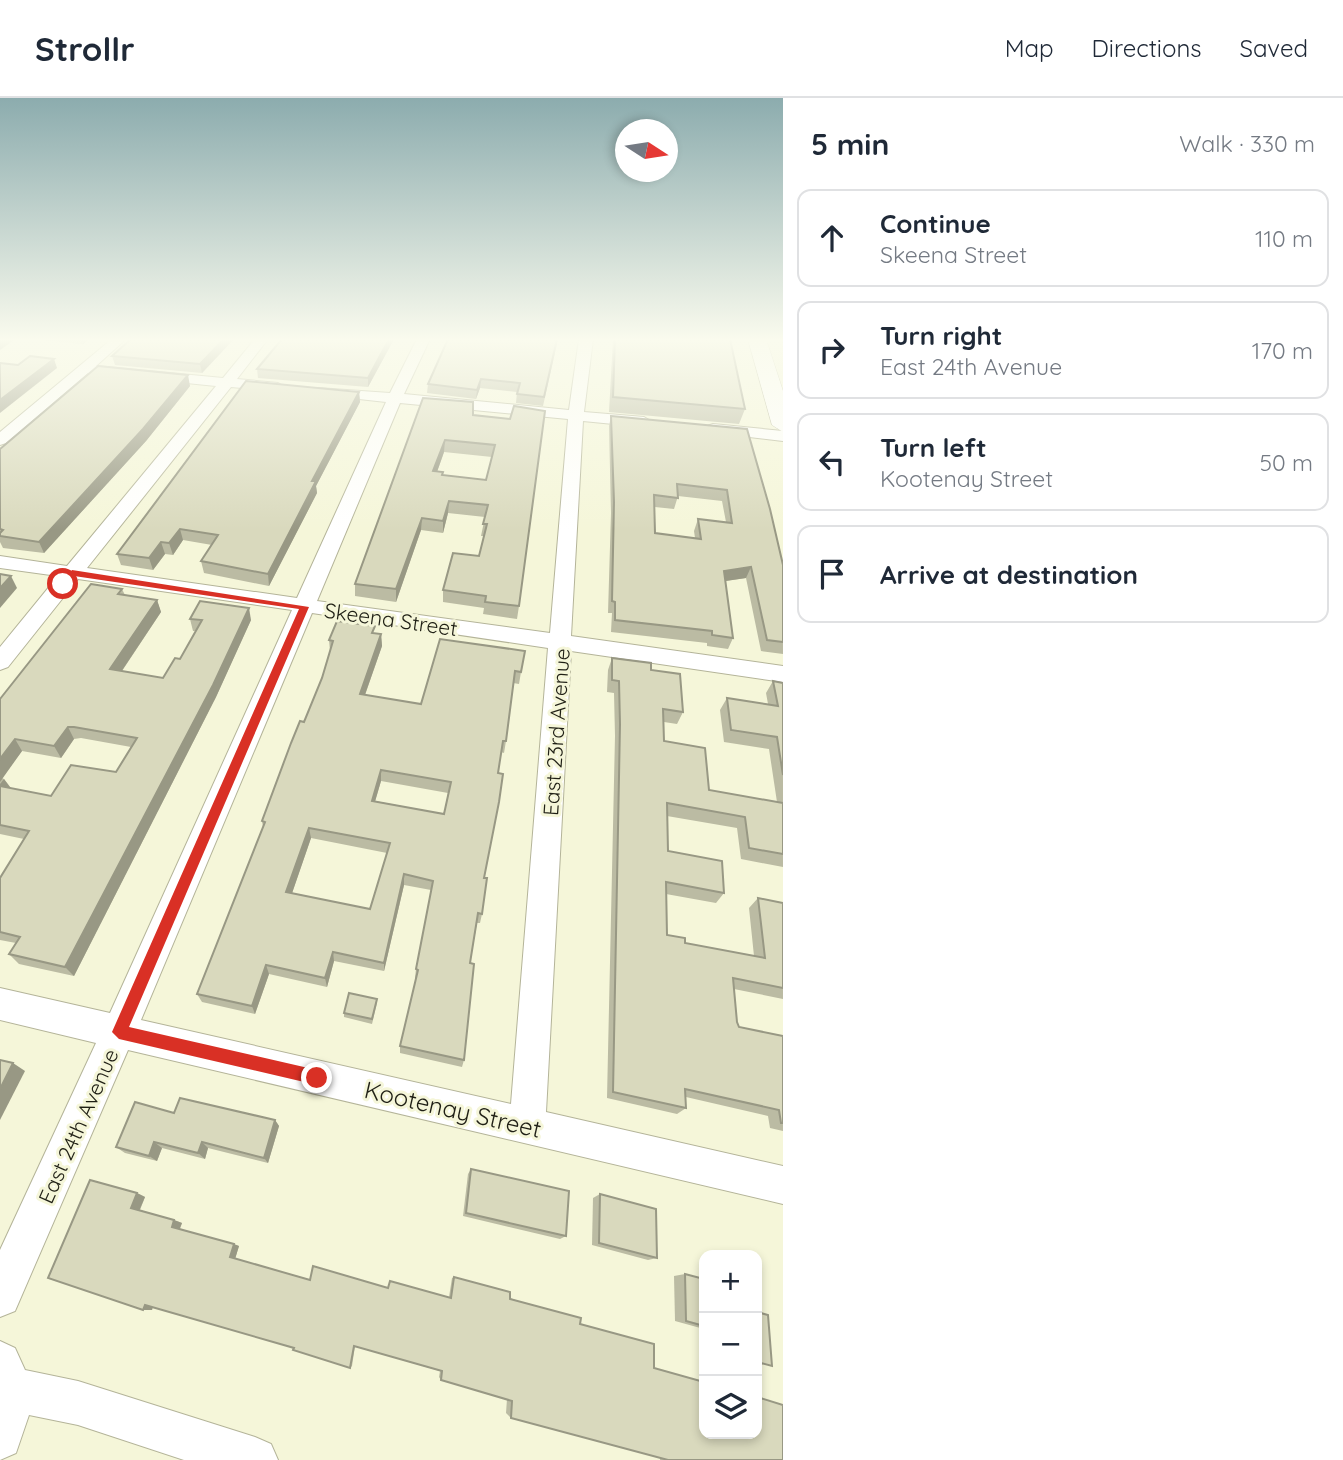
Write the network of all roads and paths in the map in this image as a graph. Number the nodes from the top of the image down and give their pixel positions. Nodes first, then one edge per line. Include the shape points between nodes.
1 (45, 403) edge
2 (209, 403) edge
3 (392, 403) edge
4 (440, 403) edge
5 (579, 403) edge
6 (776, 403) edge
7 (577, 416) junction
8 (659, 424) edge
9 (783, 425) edge
10 (700, 428) edge
11 (783, 436) edge
12 (0, 440) edge
13 (0, 562) edge
14 (72, 573) junction
15 (304, 607) junction
16 (563, 641) junction
17 (0, 662) edge
18 (783, 674) edge
19 (0, 1004) edge
20 (119, 1032) junction
21 (527, 1126) junction
22 (783, 1185) edge
23 (0, 1296) edge
24 (4, 1376) edge
25 (0, 1437) edge
26 (255, 1460) edge

1 - 12 street
2 - 14 street
3 - 15 street, East 24th Avenue
4 - 7 street
5 - 7 street, East 23rd Avenue
6 - 9 street
7 - 8 street
7 - 16 street, East 23rd Avenue
10 - 11 street
13 - 14 street, Skeena Street
14 - 15 street, Skeena Street
14 - 17 street
15 - 16 street, Skeena Street
15 - 20 street, East 24th Avenue
16 - 18 street, Skeena Street
16 - 21 street, East 23rd Avenue
19 - 20 street, Kootenay Street
20 - 21 street, Kootenay Street
20 - 23 street, East 24th Avenue
21 - 22 street, Kootenay Street
24 - 25 street via 7,1420
24 - 26 street

